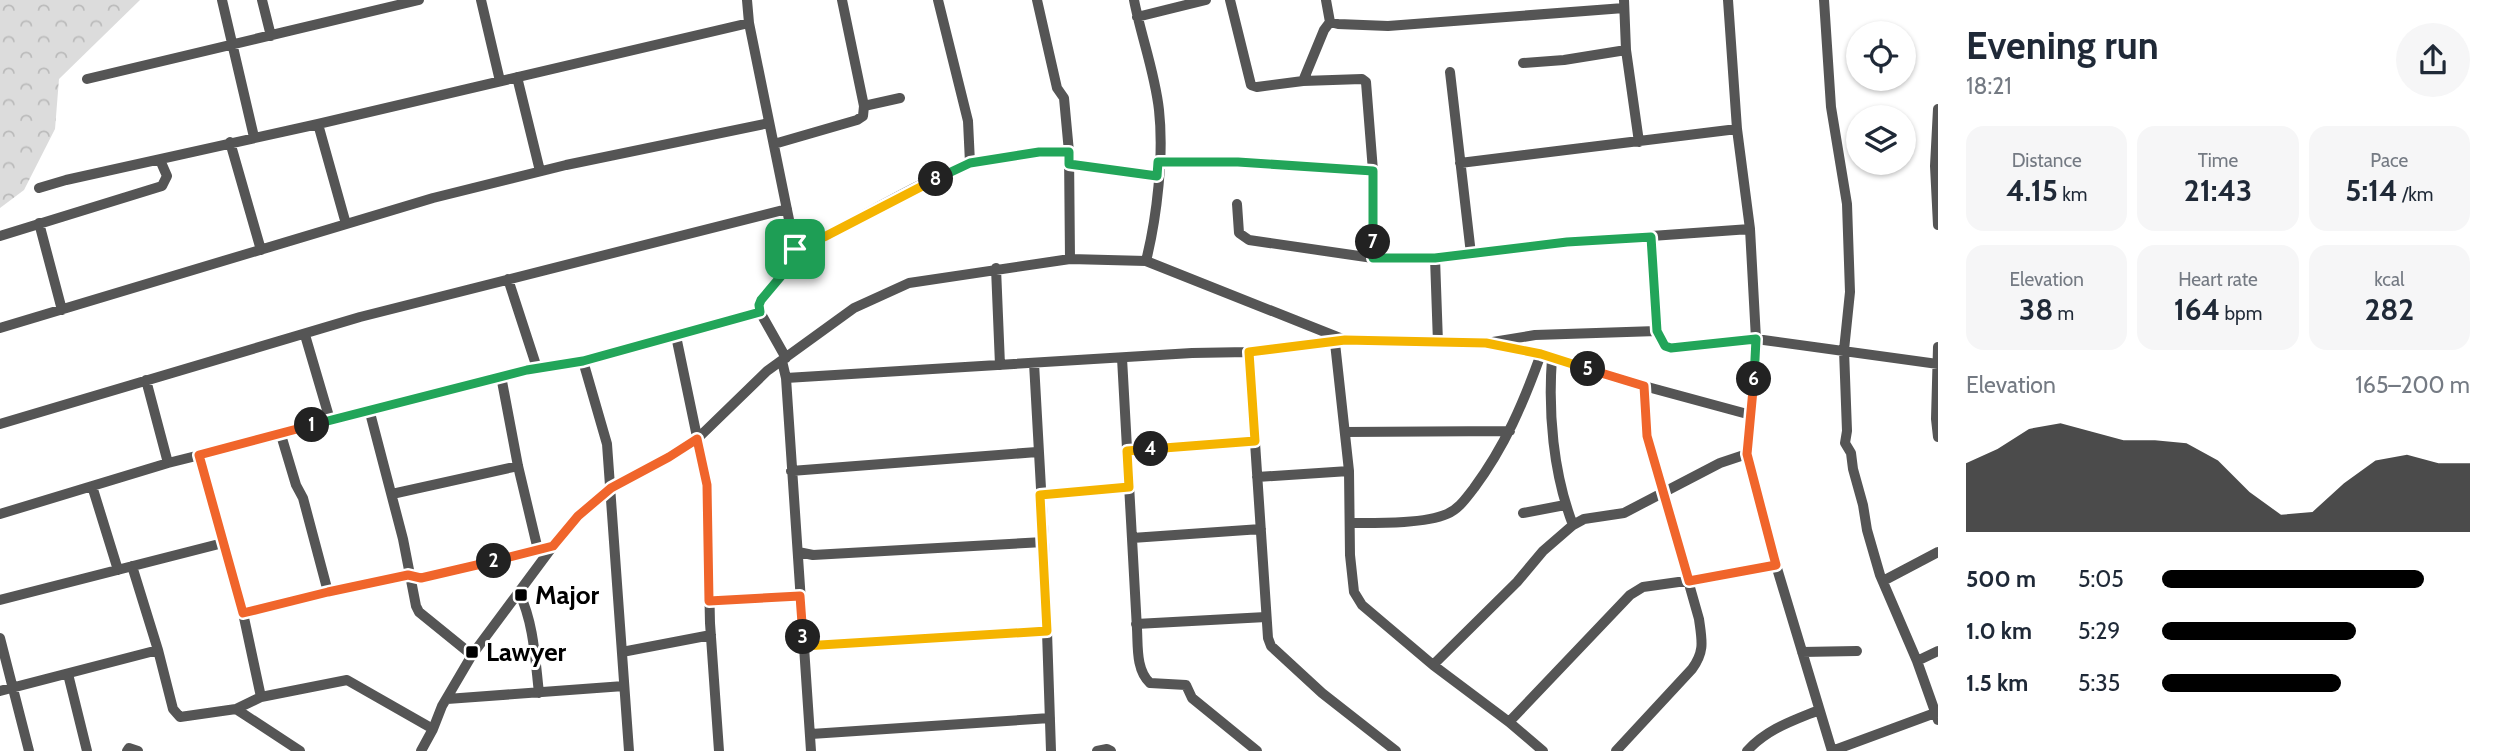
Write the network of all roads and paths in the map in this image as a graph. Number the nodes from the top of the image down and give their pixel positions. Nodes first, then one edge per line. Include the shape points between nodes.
1 (222, 0) edge
2 (262, 0) edge
3 (419, 0) edge
4 (481, 0) edge
5 (747, 0) edge
6 (842, 0) edge
7 (938, 0) edge
8 (1037, 0) edge
9 (1133, 0) edge
10 (1206, 0) edge
11 (1230, 0) edge
12 (1326, 0) edge
13 (1728, 0) edge
14 (1824, 0) edge
15 (1624, 4) edge
16 (1137, 17) junction
17 (1331, 22) junction
18 (749, 23) junction
19 (271, 36) junction
20 (232, 44) junction
21 (1626, 50) junction
22 (1523, 64) dead end
23 (1450, 72) dead end
24 (517, 77) junction
25 (87, 79) dead end
26 (500, 81) junction
27 (1303, 81) junction
28 (900, 98) dead end
29 (864, 106) junction
30 (1938, 109) edge
31 (769, 122) junction
32 (318, 124) junction
33 (1737, 129) junction
34 (254, 137) junction
35 (230, 142) junction
36 (1639, 142) junction
37 (774, 144) junction
38 (1069, 158) junction
39 (160, 160) junction
40 (1158, 162) junction
41 (970, 163) junction
42 (1460, 163) junction
43 (540, 171) junction
44 (1373, 171) junction
45 (1157, 176) junction
46 (40, 188) dead end
47 (1237, 204) dead end
48 (787, 209) junction
49 (39, 223) junction
50 (346, 224) junction
51 (1938, 225) edge
52 (1750, 229) junction
53 (0, 236) edge
54 (1651, 237) junction
55 (795, 249) junction
56 (261, 250) junction
57 (1471, 254) junction
58 (1373, 258) junction
59 (1435, 258) junction
60 (1070, 259) junction
61 (1146, 261) junction
62 (996, 268) junction
63 (508, 279) junction
64 (62, 310) junction
65 (760, 312) junction
66 (0, 328) edge
67 (1657, 331) junction
68 (305, 335) junction
69 (676, 336) junction
70 (1756, 339) junction
71 (1340, 341) junction
72 (1438, 343) junction
73 (1486, 343) junction
74 (1938, 347) edge
75 (1844, 350) junction
76 (1249, 352) junction
77 (1547, 356) junction
78 (1122, 358) junction
79 (784, 359) junction
80 (583, 361) junction
81 (1034, 363) junction
82 (1937, 364) edge
83 (1000, 365) junction
84 (537, 368) junction
85 (501, 376) junction
86 (786, 378) junction
87 (146, 380) junction
88 (1644, 386) junction
89 (369, 410) junction
90 (1751, 415) junction
91 (330, 420) junction
92 (0, 424) edge
93 (1510, 431) junction
94 (1345, 432) junction
95 (281, 435) junction
96 (1938, 437) edge
97 (697, 439) junction
98 (1255, 441) junction
99 (1127, 451) junction
100 (1037, 452) junction
101 (1747, 454) junction
102 (199, 455) junction
103 (168, 463) junction
104 (518, 466) junction
105 (792, 471) junction
106 (1349, 471) junction
107 (1257, 477) junction
108 (92, 486) junction
109 (1129, 487) junction
110 (611, 488) junction
111 (1663, 493) junction
112 (392, 494) junction
113 (1040, 495) junction
114 (1565, 505) junction
115 (1523, 513) dead end
116 (0, 514) edge
117 (1351, 523) junction
118 (1573, 525) junction
119 (1261, 529) junction
120 (1132, 538) junction
121 (1044, 542) junction
122 (223, 543) junction
123 (553, 546) junction
124 (538, 550) junction
125 (1938, 552) edge
126 (799, 558) junction
127 (1776, 565) junction
128 (132, 566) junction
129 (118, 570) junction
130 (408, 575) junction
131 (1689, 581) junction
132 (1883, 581) junction
133 (328, 592) junction
134 (519, 592) junction
135 (800, 596) junction
136 (0, 600) edge
137 (709, 601) junction
138 (243, 613) junction
139 (1266, 617) junction
140 (1136, 624) junction
141 (1047, 631) junction
142 (711, 635) junction
143 (0, 638) edge
144 (804, 646) junction
145 (158, 650) junction
146 (1857, 651) dead end
147 (1938, 651) edge
148 (622, 652) junction
149 (1802, 652) junction
150 (472, 655) junction
151 (1917, 661) junction
152 (1433, 665) junction
153 (68, 674) junction
154 (624, 686) junction
155 (12, 689) junction
156 (0, 691) edge
157 (539, 693) junction
158 (261, 697) junction
159 (447, 699) junction
160 (236, 709) junction
161 (1819, 710) junction
162 (1936, 716) edge
163 (1050, 718) junction
164 (1509, 722) junction
165 (433, 729) junction
166 (811, 734) junction
167 (29, 751) edge
168 (87, 751) edge
169 (127, 751) edge
170 (138, 751) edge
171 (300, 751) edge
172 (421, 751) edge
173 (629, 751) edge
174 (719, 751) edge
175 (811, 751) edge
176 (1051, 751) edge
177 (1097, 751) edge
178 (1111, 751) edge
179 (1256, 751) edge
180 (1396, 751) edge
181 (1543, 751) edge
182 (1616, 751) edge
183 (1746, 751) edge
184 (1832, 751) edge

1 - 20 street
2 - 19 street
3 - 19 street
4 - 26 street
5 - 18 street
6 - 29 street
7 - 41 street via 968,121
8 - 38 street via 1057,88 1064,98
9 - 16 street
10 - 16 street
11 - 27 street via 1251,85
12 - 17 street
13 - 33 street
14 - 75 street via 1831,107 1847,204 1850,292
15 - 17 street via 1388,26
15 - 21 street
16 - 40 street via 1159,110
17 - 27 street
18 - 24 street
18 - 31 street
19 - 20 street
20 - 25 street
20 - 34 street
21 - 22 street
21 - 36 street
23 - 42 street
24 - 26 street
24 - 43 street
26 - 32 street
27 - 44 street via 1366,82
28 - 29 street
29 - 37 street via 861,119
30 - 51 street
31 - 37 street
31 - 43 street
32 - 34 street
32 - 50 street
33 - 36 street
33 - 52 street
34 - 35 street
35 - 39 street
35 - 56 street
36 - 42 street
37 - 48 street
38 - 41 street via 1039,152
38 - 45 street
38 - 60 street
39 - 46 street
39 - 49 street via 167,176 162,186
40 - 44 street
40 - 45 street
41 - 55 street
42 - 57 street
43 - 50 street
44 - 58 street
45 - 61 street via 1154,230
47 - 58 street via 1239,233 1249,240
48 - 55 street
48 - 63 street
49 - 53 street
49 - 64 street
50 - 56 street
52 - 54 street
52 - 70 street
54 - 57 street
54 - 67 street
55 - 65 street via 792,263 761,300
56 - 64 street
57 - 59 street
58 - 59 street
59 - 72 street
60 - 61 street
60 - 62 street
61 - 71 street
62 - 79 street via 895,288 854,308
62 - 83 street
63 - 68 street
63 - 84 street
64 - 66 street
65 - 69 street
65 - 79 street
67 - 70 street via 1671,348
67 - 73 street via 1535,335
68 - 87 street
68 - 91 street
69 - 80 street
69 - 97 street
70 - 75 street
70 - 90 street
71 - 72 street
71 - 76 street
71 - 94 street
72 - 73 street
73 - 77 street
74 - 82 street
75 - 82 street
75 - 132 street via 1845,443
76 - 78 street
76 - 98 street
77 - 88 street
77 - 93 street
77 - 114 street
78 - 81 street
78 - 99 street
79 - 86 street
79 - 97 street
80 - 84 street
80 - 110 street via 607,444
81 - 83 street
81 - 100 street
82 - 96 street
83 - 86 street
84 - 85 street
85 - 89 street
85 - 104 street
86 - 105 street
87 - 92 street
87 - 103 street
88 - 90 street
88 - 111 street via 1647,436
89 - 91 street
89 - 112 street
90 - 101 street
91 - 95 street
93 - 94 street
93 - 117 street via 1493,463 1454,511 1390,523
94 - 106 street
95 - 102 street
95 - 133 street
97 - 110 street
97 - 137 street via 707,485
98 - 99 street
98 - 107 street
99 - 109 street
100 - 105 street
100 - 113 street
101 - 111 street
101 - 127 street
102 - 103 street
102 - 122 street
103 - 108 street
104 - 112 street
104 - 124 street
105 - 126 street
106 - 107 street
106 - 117 street
107 - 119 street
108 - 116 street
108 - 129 street
109 - 113 street
109 - 120 street
110 - 123 street via 578,516
110 - 148 street
111 - 118 street via 1624,513
111 - 131 street
112 - 130 street
113 - 121 street
114 - 115 street
114 - 118 street
117 - 152 street via 1356,599
118 - 152 street
119 - 120 street
119 - 139 street
120 - 140 street
121 - 126 street
121 - 141 street
122 - 128 street
122 - 138 street
123 - 124 street
123 - 134 street
124 - 130 street via 421,578
125 - 132 street
126 - 135 street
127 - 131 street
127 - 149 street
128 - 129 street
128 - 145 street
129 - 136 street
130 - 133 street
130 - 150 street via 419,612
131 - 164 street via 1643,587 1630,595
131 - 182 street via 1699,619 1701,657
132 - 151 street
133 - 138 street
134 - 150 street
134 - 157 street via 533,630
135 - 137 street
135 - 144 street
137 - 142 street
138 - 158 street
139 - 140 street
139 - 180 street via 1271,646
140 - 179 street via 1147,681 1186,685 1192,698
141 - 144 street
141 - 163 street
142 - 148 street
142 - 174 street
143 - 155 street
144 - 166 street
145 - 153 street
145 - 160 street via 173,709 180,717
146 - 149 street
147 - 151 street
148 - 154 street
149 - 161 street
150 - 159 street
151 - 162 street
152 - 164 street
153 - 155 street
153 - 168 street
154 - 157 street
154 - 173 street
155 - 156 street
155 - 167 street
157 - 159 street
158 - 160 street
158 - 165 street via 347,680
159 - 165 street
160 - 171 street
161 - 183 street via 1774,728
161 - 184 street
162 - 184 street
163 - 166 street
163 - 176 street
164 - 181 street
165 - 172 street
166 - 175 street
169 - 170 street
177 - 178 street

